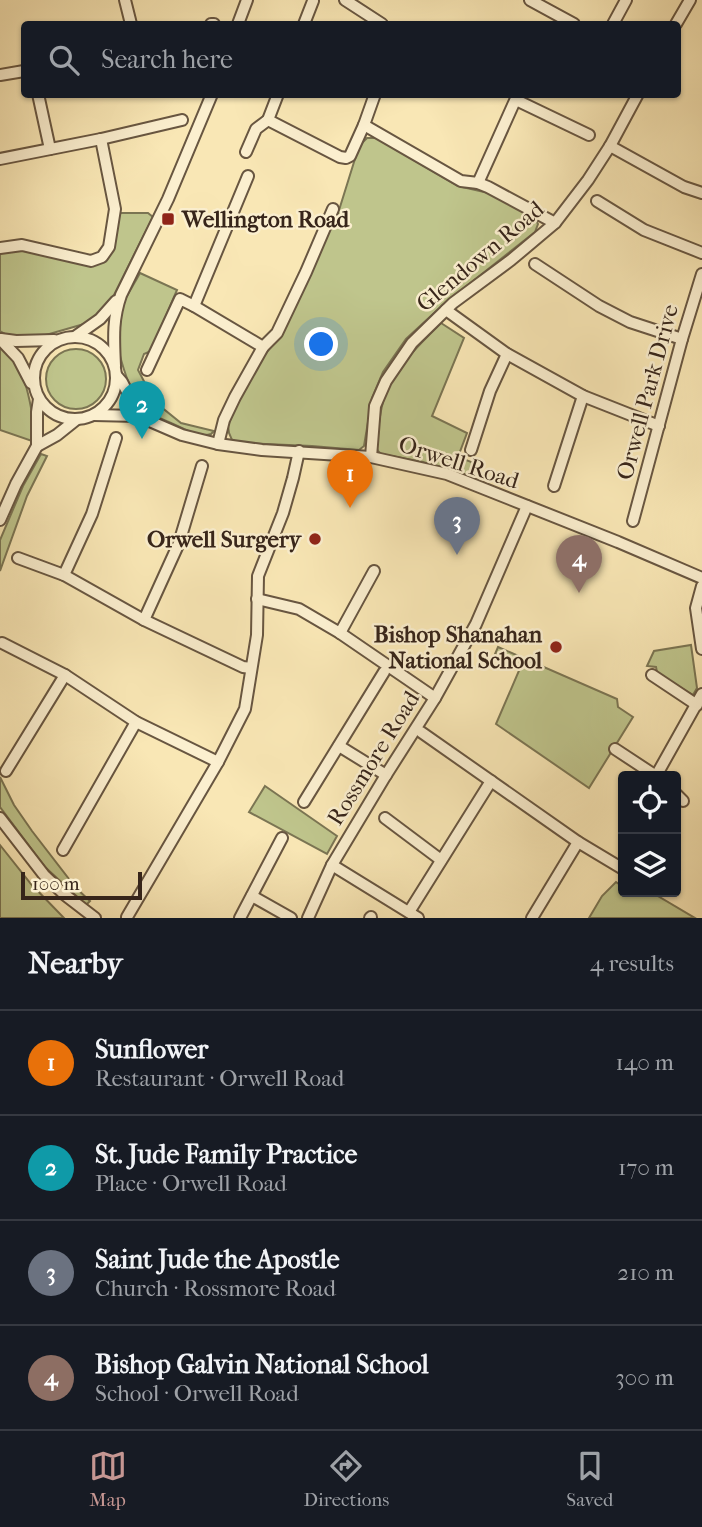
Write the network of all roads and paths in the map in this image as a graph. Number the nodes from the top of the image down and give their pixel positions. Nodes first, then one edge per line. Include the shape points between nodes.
1 (125, 0) edge
2 (247, 0) edge
3 (345, 0) edge
4 (530, 0) edge
5 (626, 0) edge
6 (690, 0) edge
7 (313, 1) edge
8 (130, 21) edge
9 (239, 21) edge
10 (305, 21) edge
11 (377, 21) edge
12 (568, 21) edge
13 (615, 21) edge
14 (678, 21) edge
15 (21, 72) edge
16 (0, 75) edge
17 (39, 98) edge
18 (210, 98) edge
19 (276, 98) edge
20 (374, 98) edge
21 (517, 98) edge
22 (519, 98) edge
23 (636, 98) edge
24 (182, 120) dead end
25 (268, 120) junction
26 (364, 125) junction
27 (589, 135) dead end
28 (101, 139) junction
29 (610, 146) junction
30 (50, 149) junction
31 (246, 152) dead end
32 (0, 159) edge
33 (248, 176) dead end
34 (478, 183) junction
35 (702, 193) edge
36 (597, 201) dead end
37 (333, 209) dead end
38 (555, 223) junction
39 (0, 248) edge
40 (702, 253) edge
41 (535, 264) dead end
42 (702, 274) edge
43 (121, 296) junction
44 (194, 306) junction
45 (446, 310) junction
46 (76, 337) junction
47 (0, 339) edge
48 (682, 339) junction
49 (58, 340) junction
50 (263, 347) junction
51 (507, 354) junction
52 (146, 370) dead end
53 (116, 371) junction
54 (37, 394) junction
55 (583, 396) junction
56 (94, 415) junction
57 (77, 419) junction
58 (151, 422) junction
59 (659, 426) junction
60 (116, 438) dead end
61 (218, 444) junction
62 (37, 446) junction
63 (471, 450) dead end
64 (299, 451) junction
65 (371, 457) junction
66 (202, 466) dead end
67 (554, 486) dead end
68 (527, 506) junction
69 (0, 520) edge
70 (633, 521) dead end
71 (18, 558) dead end
72 (374, 570) dead end
73 (64, 575) junction
74 (702, 578) edge
75 (702, 586) edge
76 (257, 599) junction
77 (144, 620) junction
78 (340, 633) junction
79 (2, 643) dead end
80 (702, 649) edge
81 (251, 668) junction
82 (384, 672) dead end
83 (652, 675) dead end
84 (65, 676) junction
85 (435, 698) junction
86 (699, 699) edge
87 (136, 722) junction
88 (421, 732) dead end
89 (339, 746) junction
90 (615, 749) dead end
91 (218, 762) junction
92 (6, 771) dead end
93 (648, 771) edge
94 (659, 771) edge
95 (386, 775) junction
96 (491, 781) junction
97 (304, 802) dead end
98 (0, 818) edge
99 (385, 818) dead end
100 (282, 838) dead end
101 (578, 842) junction
102 (63, 850) dead end
103 (441, 860) junction
104 (332, 865) junction
105 (618, 866) edge
106 (252, 896) junction
107 (414, 915) edge
108 (127, 917) edge
109 (94, 918) edge
110 (240, 918) edge
111 (291, 918) edge
112 (307, 918) edge
113 (532, 918) edge

1 - 8 street
2 - 9 street
3 - 11 street
4 - 12 street
5 - 13 street
6 - 14 street
7 - 10 street
15 - 16 street
17 - 30 street
18 - 43 street via 169,199
19 - 25 street
20 - 26 street
21 - 34 street
22 - 27 street
23 - 29 street, Glendown Road
24 - 28 street
25 - 26 street via 346,158
25 - 31 street via 256,129
26 - 34 street via 461,181
28 - 30 street
28 - 39 street via 115,209 109,247 102,257 91,261 22,245
29 - 35 street
29 - 38 street, Glendown Road
30 - 32 street
33 - 44 street
34 - 38 street
36 - 40 street via 644,230
37 - 50 street via 276,333
38 - 45 street, Glendown Road
41 - 48 street via 598,306
42 - 48 street, Orwell Park Drive
43 - 46 street
43 - 53 street via 113,330
44 - 50 street
44 - 52 street via 180,299
45 - 51 street
45 - 65 street, Glendown Road via 412,343 386,380 375,406
46 - 49 street
46 - 53 street via 99,344 112,358
47 - 49 street
47 - 54 street via 18,358
48 - 59 street, Orwell Park Drive
49 - 54 street via 37,359 33,374
50 - 61 street via 224,420
51 - 55 street
51 - 63 street via 489,391
53 - 56 street via 109,401
53 - 58 street, Orwell Road via 133,402
54 - 57 street via 55,415
54 - 62 street
55 - 59 street
55 - 67 street
56 - 57 street
56 - 58 street, Orwell Road via 138,416
57 - 62 street
58 - 61 street, Orwell Road
59 - 70 street, Orwell Park Drive
60 - 73 street via 92,514
61 - 64 street, Orwell Road
62 - 69 street
64 - 65 street, Orwell Road
64 - 76 street via 283,513 258,576
65 - 68 street, Orwell Road via 447,474
66 - 77 street via 179,542
68 - 74 street, Orwell Road
68 - 85 street, Rossmore Road via 476,624
71 - 73 street
72 - 78 street
73 - 77 street
75 - 80 street via 696,608
76 - 78 street via 299,609
76 - 81 street
77 - 81 street
78 - 85 street
79 - 84 street
81 - 91 street via 245,709
82 - 89 street
83 - 86 street
84 - 87 street
84 - 92 street
85 - 95 street, Rossmore Road
86 - 94 street
87 - 91 street
87 - 102 street
88 - 96 street
89 - 95 street
89 - 97 street
90 - 93 street
91 - 108 street
95 - 104 street, Rossmore Road
96 - 101 street
96 - 103 street
98 - 109 street via 44,875
99 - 103 street
100 - 106 street
101 - 105 street
101 - 113 street
103 - 107 street
104 - 107 street
104 - 112 street, Rossmore Road
106 - 110 street
106 - 111 street

